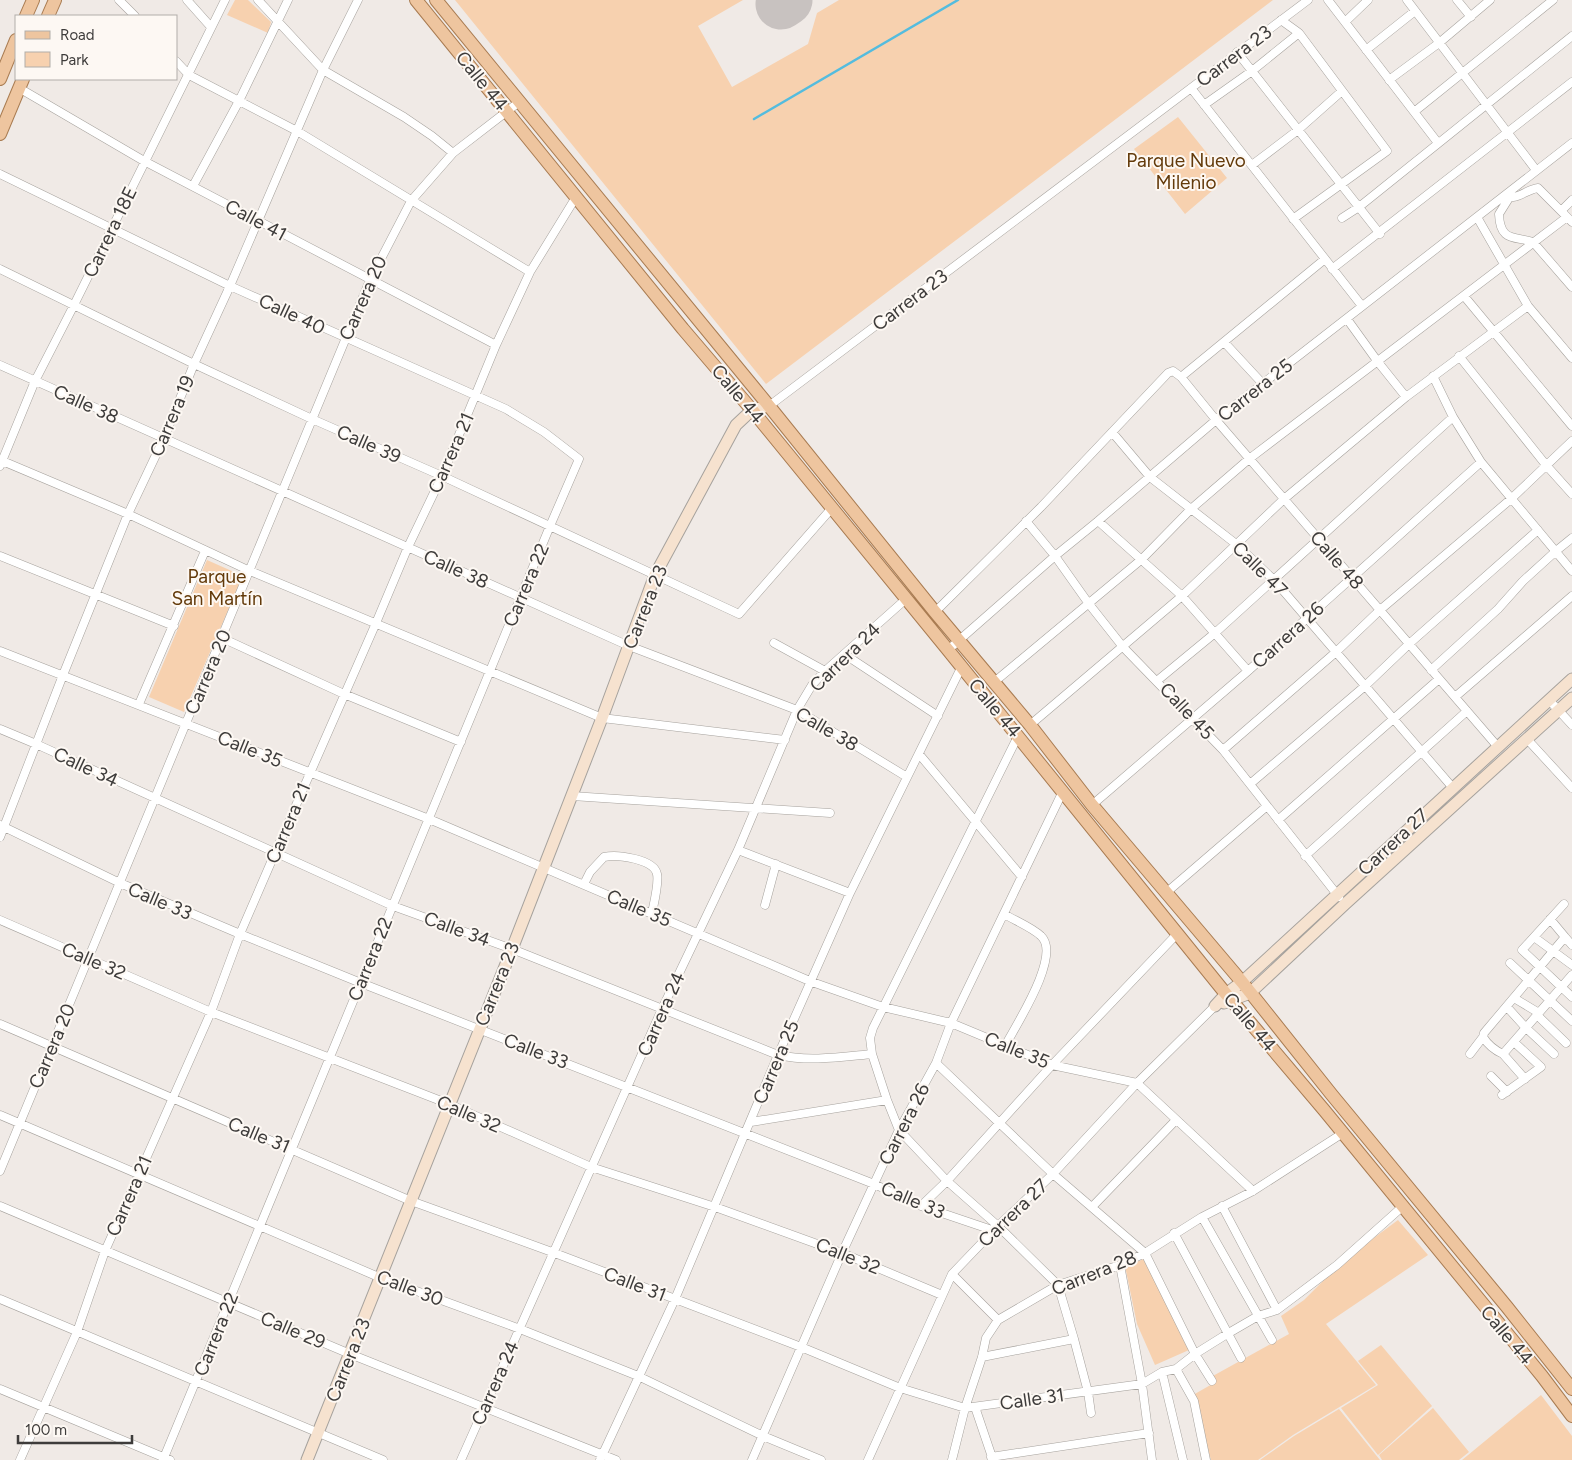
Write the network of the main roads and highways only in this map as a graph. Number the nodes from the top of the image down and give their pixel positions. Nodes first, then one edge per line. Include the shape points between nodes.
1 (33, 0) edge
2 (55, 0) edge
3 (416, 0) edge
4 (436, 0) edge
5 (26, 15) edge
6 (48, 15) edge
7 (15, 42) edge
8 (0, 79) edge
9 (21, 84) edge
10 (0, 134) edge
11 (1572, 1389) edge
12 (1572, 1416) edge

1 - 5 main road
2 - 6 main road
3 - 12 main road, Calle 44
4 - 11 main road, Calle 44
7 - 8 main road
9 - 10 main road

